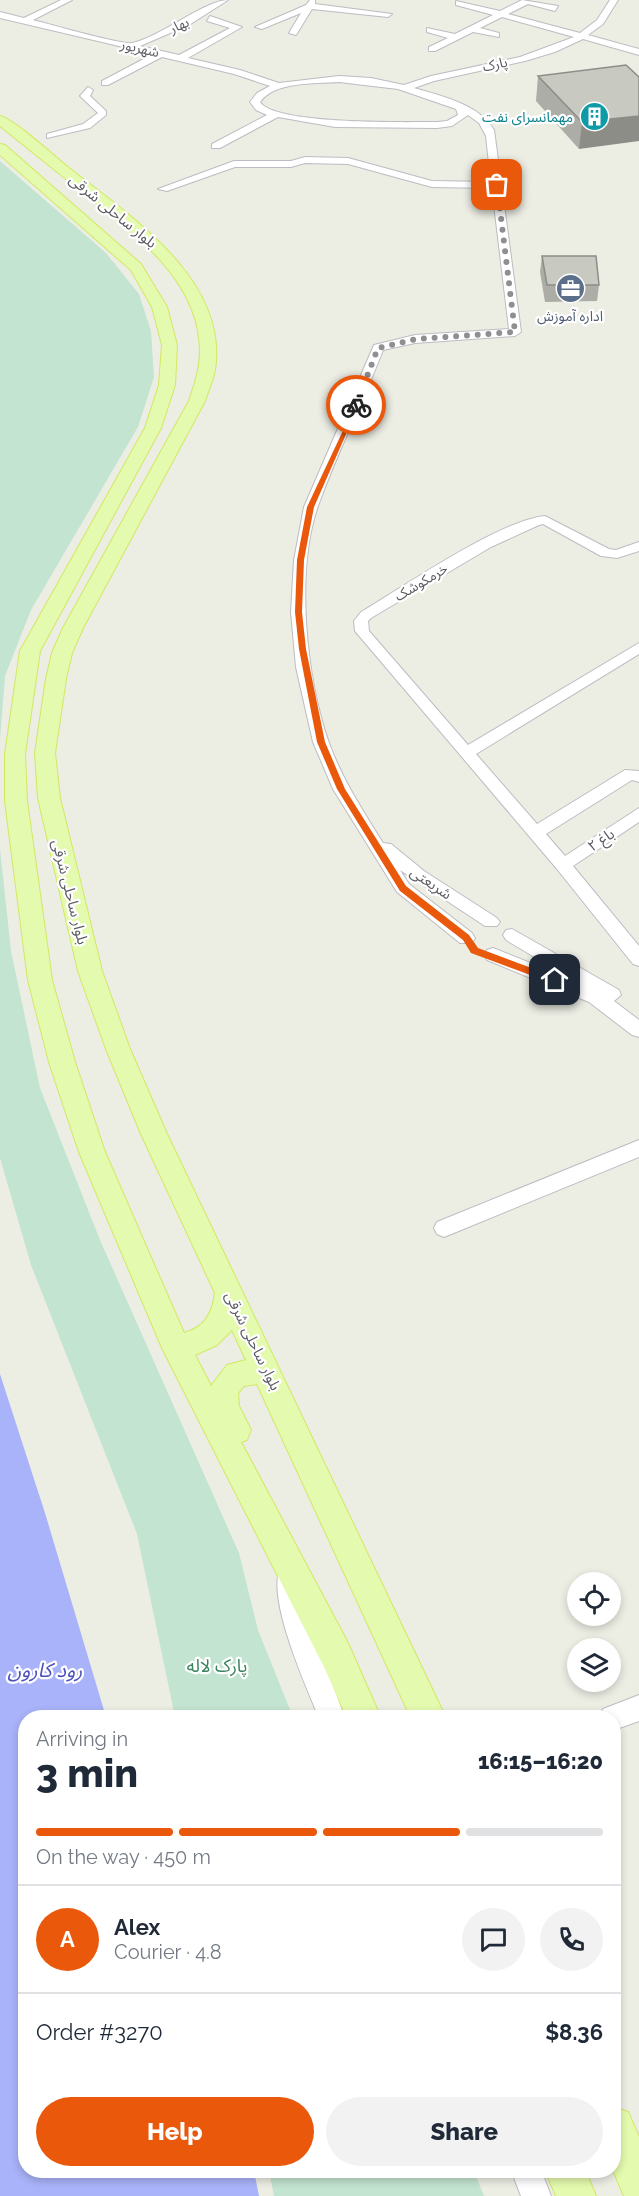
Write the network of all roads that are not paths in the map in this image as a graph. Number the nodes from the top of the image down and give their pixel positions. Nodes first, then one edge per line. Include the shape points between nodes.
1 (68, 0) edge
2 (224, 0) edge
3 (528, 0) edge
4 (614, 0) edge
5 (312, 3) edge
6 (459, 3) dead end
7 (555, 8) dead end
8 (388, 14) dead end
9 (0, 15) edge
10 (501, 15) junction
11 (210, 19) dead end
12 (25, 21) junction
13 (259, 27) dead end
14 (472, 29) junction
15 (430, 30) dead end
16 (293, 33) dead end
17 (496, 35) dead end
18 (455, 37) junction
19 (583, 37) junction
20 (133, 46) junction
21 (432, 49) dead end
22 (639, 52) edge
23 (162, 53) junction
24 (181, 58) junction
25 (278, 86) junction
26 (407, 87) junction
27 (459, 107) junction
28 (275, 115) junction
29 (0, 120) edge
30 (437, 125) junction
31 (50, 136) dead end
32 (491, 136) junction
33 (216, 146) dead end
34 (0, 148) edge
35 (53, 162) junction
36 (497, 185) junction
37 (163, 189) dead end
38 (48, 191) junction
39 (119, 214) junction
40 (136, 267) junction
41 (639, 546) edge
42 (639, 648) edge
43 (466, 753) junction
44 (639, 777) edge
45 (639, 814) edge
46 (535, 833) junction
47 (372, 837) junction
48 (562, 865) junction
49 (491, 922) junction
50 (512, 935) junction
51 (466, 938) junction
52 (637, 953) edge
53 (493, 955) junction
54 (639, 1019) edge
55 (639, 1030) edge
56 (639, 1148) edge
57 (444, 1228) dead end
58 (229, 1292) junction
59 (176, 1348) junction
60 (269, 1375) junction
61 (273, 1537) junction
62 (289, 1568) junction
63 (639, 1708) edge
64 (329, 1710) edge
65 (360, 1710) edge
66 (425, 1710) edge
67 (621, 1715) edge
68 (621, 2142) edge
69 (528, 2178) edge
70 (568, 2178) edge
71 (639, 2183) edge
72 (536, 2196) edge
73 (576, 2196) edge

1 - 12 street
2 - 20 street, بهار via 186,23
3 - 7 street
3 - 10 street
4 - 19 street, پارک via 610,10
5 - 8 street
5 - 13 street
5 - 16 street
6 - 10 street
9 - 12 street, شهریور
10 - 14 street
10 - 19 street
11 - 24 street via 238,27
12 - 20 street, شهریور
14 - 17 street
14 - 18 street
15 - 18 street
18 - 21 street
19 - 22 street
19 - 26 street, پارک via 517,60 441,74
20 - 23 street, شهریور
23 - 24 street, شهریور
23 - 31 street via 105,83 111,87 107,90 88,90 88,101 104,113 92,125
24 - 25 street, شهریور
25 - 26 street via 365,79
25 - 28 street via 265,90 255,102
26 - 27 street
27 - 30 street via 463,116
27 - 32 street via 488,125
28 - 30 street via 334,124
28 - 33 street
29 - 35 main road, بلوار ساحلی شرقی
30 - 32 street via 472,129
32 - 36 street
34 - 38 main road, بلوار ساحلی شرقی
35 - 38 main road via 68,188
35 - 39 main road, بلوار ساحلی شرقی
36 - 37 street via 432,184 348,161 305,160 291,164 234,164
36 - 47 street via 515,332 416,339 378,348 311,507 301,560 298,612 304,667 321,742 341,789
38 - 40 main road, بلوار ساحلی شرقی
39 - 40 main road via 102,214 95,221 130,250
39 - 58 main road, بلوار ساحلی شرقی via 171,261 186,285 202,315 208,341 207,370 182,432 62,653 45,753 49,798 90,971 114,1038 154,1134
40 - 59 main road, بلوار ساحلی شرقی via 150,286 170,343 166,399 30,651 15,754 16,801 40,980 62,1062 92,1152
41 - 43 street, خرمکوشک via 617,554 606,553 545,520 536,521 486,544 366,615 361,621 362,631
42 - 43 street
43 - 46 street, خرمکوشک
44 - 46 street via 631,774
45 - 48 street, باغ ۲
46 - 48 street, خرمکوشک
47 - 49 street, شریعتی via 418,875
47 - 51 street, شریعتی via 403,888
48 - 52 street, خرمکوشک
49 - 50 street via 500,924
49 - 51 street via 474,926
50 - 53 street via 509,948
50 - 54 street via 605,988
51 - 53 street via 474,950
53 - 55 street via 596,997
56 - 57 street
58 - 59 main road via 228,1312 217,1330 198,1343
58 - 60 main road, بلوار ساحلی شرقی
59 - 61 main road, بلوار ساحلی شرقی
60 - 61 main road via 259,1371 237,1374 229,1381 221,1400 263,1486
60 - 66 main road, بلوار ساحلی شرقی
61 - 62 main road, بلوار ساحلی شرقی
62 - 64 street via 291,1601 307,1659
62 - 65 main road, بلوار ساحلی شرقی
63 - 67 street
68 - 71 main road
69 - 72 street
70 - 73 main road

